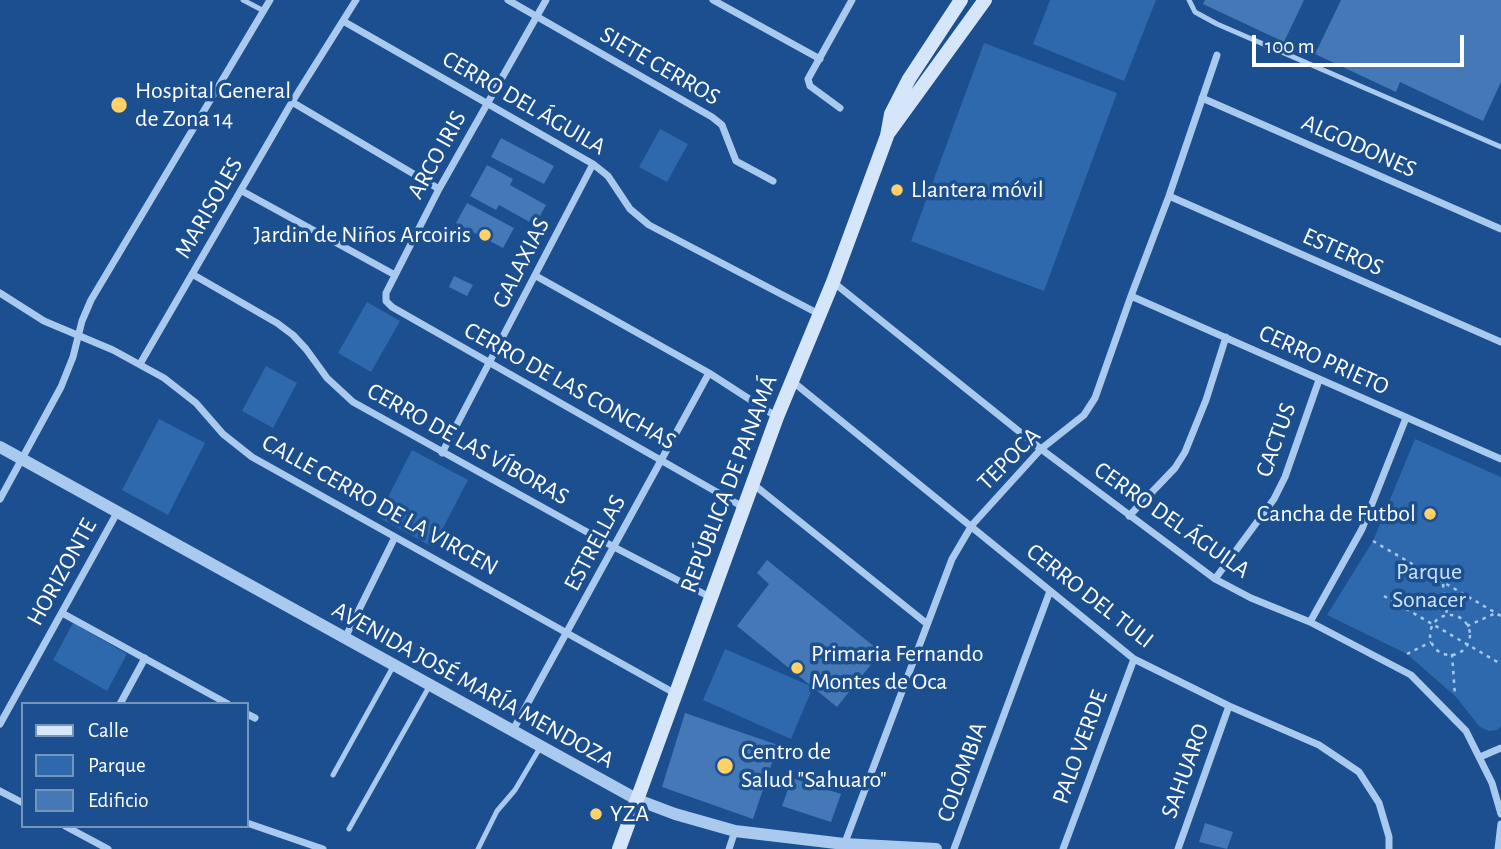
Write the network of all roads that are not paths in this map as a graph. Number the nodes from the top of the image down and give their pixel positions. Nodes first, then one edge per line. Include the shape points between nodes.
1 (243, 0) edge
2 (270, 0) edge
3 (356, 0) edge
4 (508, 0) edge
5 (546, 0) edge
6 (713, 0) edge
7 (852, 0) edge
8 (961, 0) edge
9 (973, 0) edge
10 (985, 0) edge
11 (1189, 0) edge
12 (264, 11) junction
13 (537, 16) junction
14 (343, 21) junction
15 (1217, 55) dead end
16 (820, 59) junction
17 (1202, 98) junction
18 (292, 102) junction
19 (488, 103) junction
20 (840, 108) dead end
21 (907, 111) junction
22 (887, 136) junction
23 (1501, 147) edge
24 (593, 164) junction
25 (773, 181) dead end
26 (439, 188) junction
27 (242, 191) junction
28 (1169, 196) junction
29 (1501, 229) edge
30 (192, 274) junction
31 (395, 275) junction
32 (536, 276) junction
33 (833, 282) junction
34 (0, 293) edge
35 (386, 293) joint
36 (1131, 296) junction
37 (820, 314) junction
38 (78, 335) junction
39 (1226, 337) junction
40 (1501, 342) edge
41 (140, 364) junction
42 (491, 364) junction
43 (709, 373) junction
44 (791, 380) junction
45 (1319, 380) junction
46 (777, 416) junction
47 (1406, 418) junction
48 (0, 447) edge
49 (1041, 449) junction
50 (442, 453) junction
51 (22, 459) junction
52 (1501, 459) edge
53 (662, 460) junction
54 (753, 484) junction
55 (0, 499) edge
56 (744, 508) junction
57 (118, 511) junction
58 (1129, 516) junction
59 (972, 525) junction
60 (395, 537) junction
61 (614, 547) junction
62 (1215, 579) junction
63 (1050, 591) junction
64 (710, 597) junction
65 (62, 613) junction
66 (1310, 622) junction
67 (926, 623) junction
68 (568, 632) junction
69 (345, 638) junction
70 (145, 658) junction
71 (1134, 659) junction
72 (394, 665) junction
73 (430, 685) junction
74 (676, 694) junction
75 (121, 702) edge
76 (224, 702) edge
77 (1228, 706) junction
78 (248, 714) edge
79 (255, 718) dead end
80 (0, 724) edge
81 (513, 730) junction
82 (541, 746) junction
83 (1501, 748) edge
84 (1480, 757) junction
85 (333, 775) dead end
86 (0, 791) edge
87 (638, 800) junction
88 (21, 802) edge
89 (1501, 814) edge
90 (248, 823) edge
91 (1501, 824) edge
92 (69, 828) edge
93 (349, 829) dead end
94 (735, 831) junction
95 (91, 840) junction
96 (843, 847) edge
97 (86, 849) edge
98 (108, 849) edge
99 (323, 849) edge
100 (478, 849) edge
101 (618, 849) edge
102 (729, 849) edge
103 (936, 849) edge
104 (954, 849) edge
105 (1063, 849) edge
106 (1178, 849) edge
107 (1389, 849) edge
108 (1498, 849) edge

1 - 12 lane
2 - 12 street
3 - 14 street, MARISOLES
4 - 13 street, SIETE CERROS
5 - 13 street, ARCO IRIS
6 - 16 street
7 - 16 street
8 - 22 main road, REPÚBLICA DE PANAMÁ via 896,99
9 - 21 main road via 921,74
10 - 21 main road, REPÚBLICA DE PANAMÁ
11 - 23 lane via 1195,12 1217,24
12 - 38 street via 91,300
13 - 19 street, ARCO IRIS
13 - 25 street, SIETE CERROS via 712,117 722,125 736,161
14 - 18 street, MARISOLES
14 - 19 street, CERRO DEL ÁGUILA
15 - 17 street, TEPOCA
16 - 20 street via 808,83
17 - 28 street, TEPOCA
17 - 29 street, ALGODONES
18 - 26 street
18 - 27 street, MARISOLES
19 - 24 street, CERRO DEL ÁGUILA
19 - 26 street, ARCO IRIS
21 - 22 main road, REPÚBLICA DE PANAMÁ
22 - 33 main road, REPÚBLICA DE PANAMÁ
24 - 32 street, GALAXIAS
24 - 37 street, CERRO DEL ÁGUILA via 608,176 638,218
26 - 31 street, ARCO IRIS
27 - 30 street, MARISOLES
27 - 31 street
28 - 36 street, TEPOCA
28 - 40 street, ESTEROS
30 - 41 street, MARISOLES
30 - 50 street, CERRO DE LAS VÍBORAS via 277,323 353,402
31 - 35 street, ARCO IRIS
32 - 42 street, GALAXIAS
32 - 43 street
33 - 37 main road, REPÚBLICA DE PANAMÁ
33 - 49 street, CERRO DEL ÁGUILA
34 - 38 street, CALLE CERRO DE LA VIRGEN via 44,321
35 - 42 street, CERRO DE LAS CONCHAS via 392,307
36 - 39 street, CERRO PRIETO
36 - 49 street, TEPOCA via 1090,408
37 - 44 main road, REPÚBLICA DE PANAMÁ
38 - 41 street, CALLE CERRO DE LA VIRGEN
38 - 51 street via 61,387
39 - 45 street, CERRO PRIETO
39 - 58 street via 1185,452
41 - 60 street, CALLE CERRO DE LA VIRGEN via 196,403 223,434 252,457
42 - 50 street, GALAXIAS
42 - 53 street, CERRO DE LAS CONCHAS
43 - 46 street
43 - 53 street, ESTRELLAS
44 - 46 main road, REPÚBLICA DE PANAMÁ
44 - 59 street, CERRO DEL TULI
45 - 47 street, CERRO PRIETO
45 - 62 street, CACTUS via 1274,499
46 - 54 main road, REPÚBLICA DE PANAMÁ
47 - 52 street, CERRO PRIETO
47 - 66 street via 1362,528
48 - 51 street, AVENIDA JOSÉ MARÍA MENDOZA
49 - 58 street, CERRO DEL ÁGUILA
49 - 59 street, TEPOCA
50 - 61 street, CERRO DE LAS VÍBORAS
51 - 55 street
51 - 57 street, AVENIDA JOSÉ MARÍA MENDOZA
53 - 56 street, CERRO DE LAS CONCHAS
53 - 61 street, ESTRELLAS
54 - 56 main road, REPÚBLICA DE PANAMÁ
54 - 67 street
56 - 64 main road, REPÚBLICA DE PANAMÁ
57 - 65 street, HORIZONTE
57 - 69 street, AVENIDA JOSÉ MARÍA MENDOZA
58 - 62 street, CERRO DEL ÁGUILA
59 - 63 street, CERRO DEL TULI
59 - 67 street, TEPOCA via 952,559
60 - 68 street, CALLE CERRO DE LA VIRGEN
60 - 69 street
61 - 64 street, CERRO DE LAS VÍBORAS
61 - 68 street, ESTRELLAS
62 - 66 street, CERRO DEL ÁGUILA
63 - 71 street, CERRO DEL TULI
63 - 104 street, COLOMBIA
64 - 74 main road, REPÚBLICA DE PANAMÁ
65 - 70 street
65 - 80 street, HORIZONTE
66 - 84 street, CERRO DEL ÁGUILA via 1411,675 1466,731
67 - 96 street, TEPOCA
68 - 74 street, CALLE CERRO DE LA VIRGEN
68 - 81 street, ESTRELLAS
69 - 72 street, AVENIDA JOSÉ MARÍA MENDOZA
70 - 75 street
70 - 76 street
71 - 77 street, CERRO DEL TULI
71 - 105 street, PALO VERDE
72 - 73 street, AVENIDA JOSÉ MARÍA MENDOZA
72 - 85 lane
73 - 81 street, AVENIDA JOSÉ MARÍA MENDOZA
73 - 93 lane
74 - 87 main road, REPÚBLICA DE PANAMÁ
77 - 106 street, SAHUARO
77 - 107 street, CERRO DEL TULI via 1319,745 1359,772 1379,803
78 - 79 street
81 - 82 street, AVENIDA JOSÉ MARÍA MENDOZA
82 - 87 street, AVENIDA JOSÉ MARÍA MENDOZA
82 - 100 lane
83 - 84 street
84 - 89 street, CERRO DEL ÁGUILA
86 - 88 street
87 - 94 street, AVENIDA JOSÉ MARÍA MENDOZA
87 - 101 main road, REPÚBLICA DE PANAMÁ
90 - 99 street
91 - 108 street
92 - 95 street
94 - 96 street, AVENIDA JOSÉ MARÍA MENDOZA
94 - 102 street
95 - 97 street
95 - 98 street
96 - 103 street, AVENIDA JOSÉ MARÍA MENDOZA

